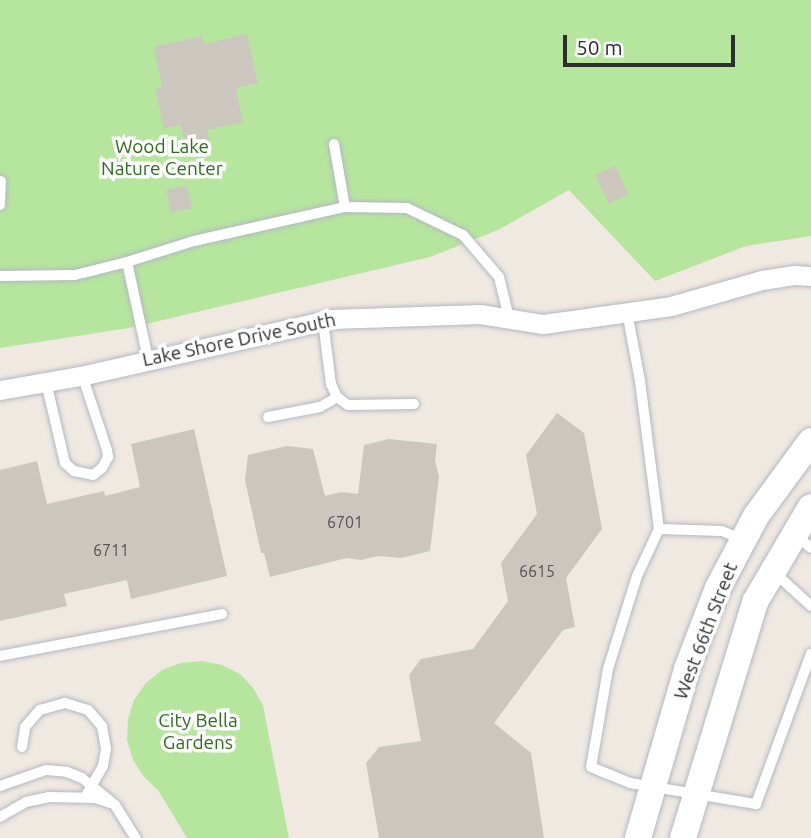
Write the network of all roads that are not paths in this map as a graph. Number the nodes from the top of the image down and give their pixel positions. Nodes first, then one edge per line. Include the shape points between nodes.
1 (334, 144) dead end
2 (1, 181) edge
3 (0, 205) edge
4 (345, 207) junction
5 (127, 262) junction
6 (0, 276) edge
7 (811, 276) edge
8 (626, 312) junction
9 (509, 318) junction
10 (323, 321) junction
11 (148, 359) junction
12 (82, 375) junction
13 (46, 382) junction
14 (0, 390) edge
15 (337, 397) junction
16 (414, 404) dead end
17 (268, 417) dead end
18 (811, 441) edge
19 (811, 507) edge
20 (659, 529) junction
21 (743, 540) junction
22 (802, 541) edge
23 (772, 570) junction
24 (811, 606) edge
25 (222, 614) dead end
26 (811, 654) edge
27 (0, 656) edge
28 (22, 747) dead end
29 (91, 785) junction
30 (654, 785) junction
31 (0, 786) edge
32 (695, 794) junction
33 (85, 797) junction
34 (115, 805) junction
35 (0, 817) edge
36 (136, 838) edge
37 (638, 838) edge
38 (683, 838) edge

1 - 4 lane
2 - 3 lane
4 - 5 lane via 194,241
4 - 9 lane via 407,208 463,235 499,277
5 - 6 lane via 75,275
5 - 11 lane
7 - 8 street, Lake Shore Drive South via 762,280 671,306
8 - 9 street, Lake Shore Drive South via 543,324
8 - 20 lane
9 - 10 street, Lake Shore Drive South via 480,314
10 - 11 street, Lake Shore Drive South
10 - 15 lane via 331,384
11 - 12 street, Lake Shore Drive South
12 - 13 street, Lake Shore Drive South
12 - 13 lane via 108,457 93,475 74,471 65,463
13 - 14 street, Lake Shore Drive South
15 - 16 lane via 348,405
15 - 17 lane via 320,407
18 - 21 main road, West 66th Street
19 - 22 main road, West 66th Street
20 - 21 lane via 722,531
20 - 30 lane via 638,576 608,670 591,766 630,783
21 - 30 main road, West 66th Street via 718,588 687,669
22 - 23 main road, West 66th Street
23 - 24 lane
23 - 32 main road, West 66th Street via 755,601
25 - 27 lane
26 - 32 lane via 756,804
28 - 29 lane via 25,727 40,710 55,704 81,706 96,716 105,734 103,766
29 - 31 lane via 67,772 46,770
29 - 33 lane
29 - 34 lane
30 - 32 lane
30 - 37 main road, West 66th Street
32 - 38 main road, West 66th Street
33 - 34 lane
33 - 35 lane via 26,802
34 - 36 lane

